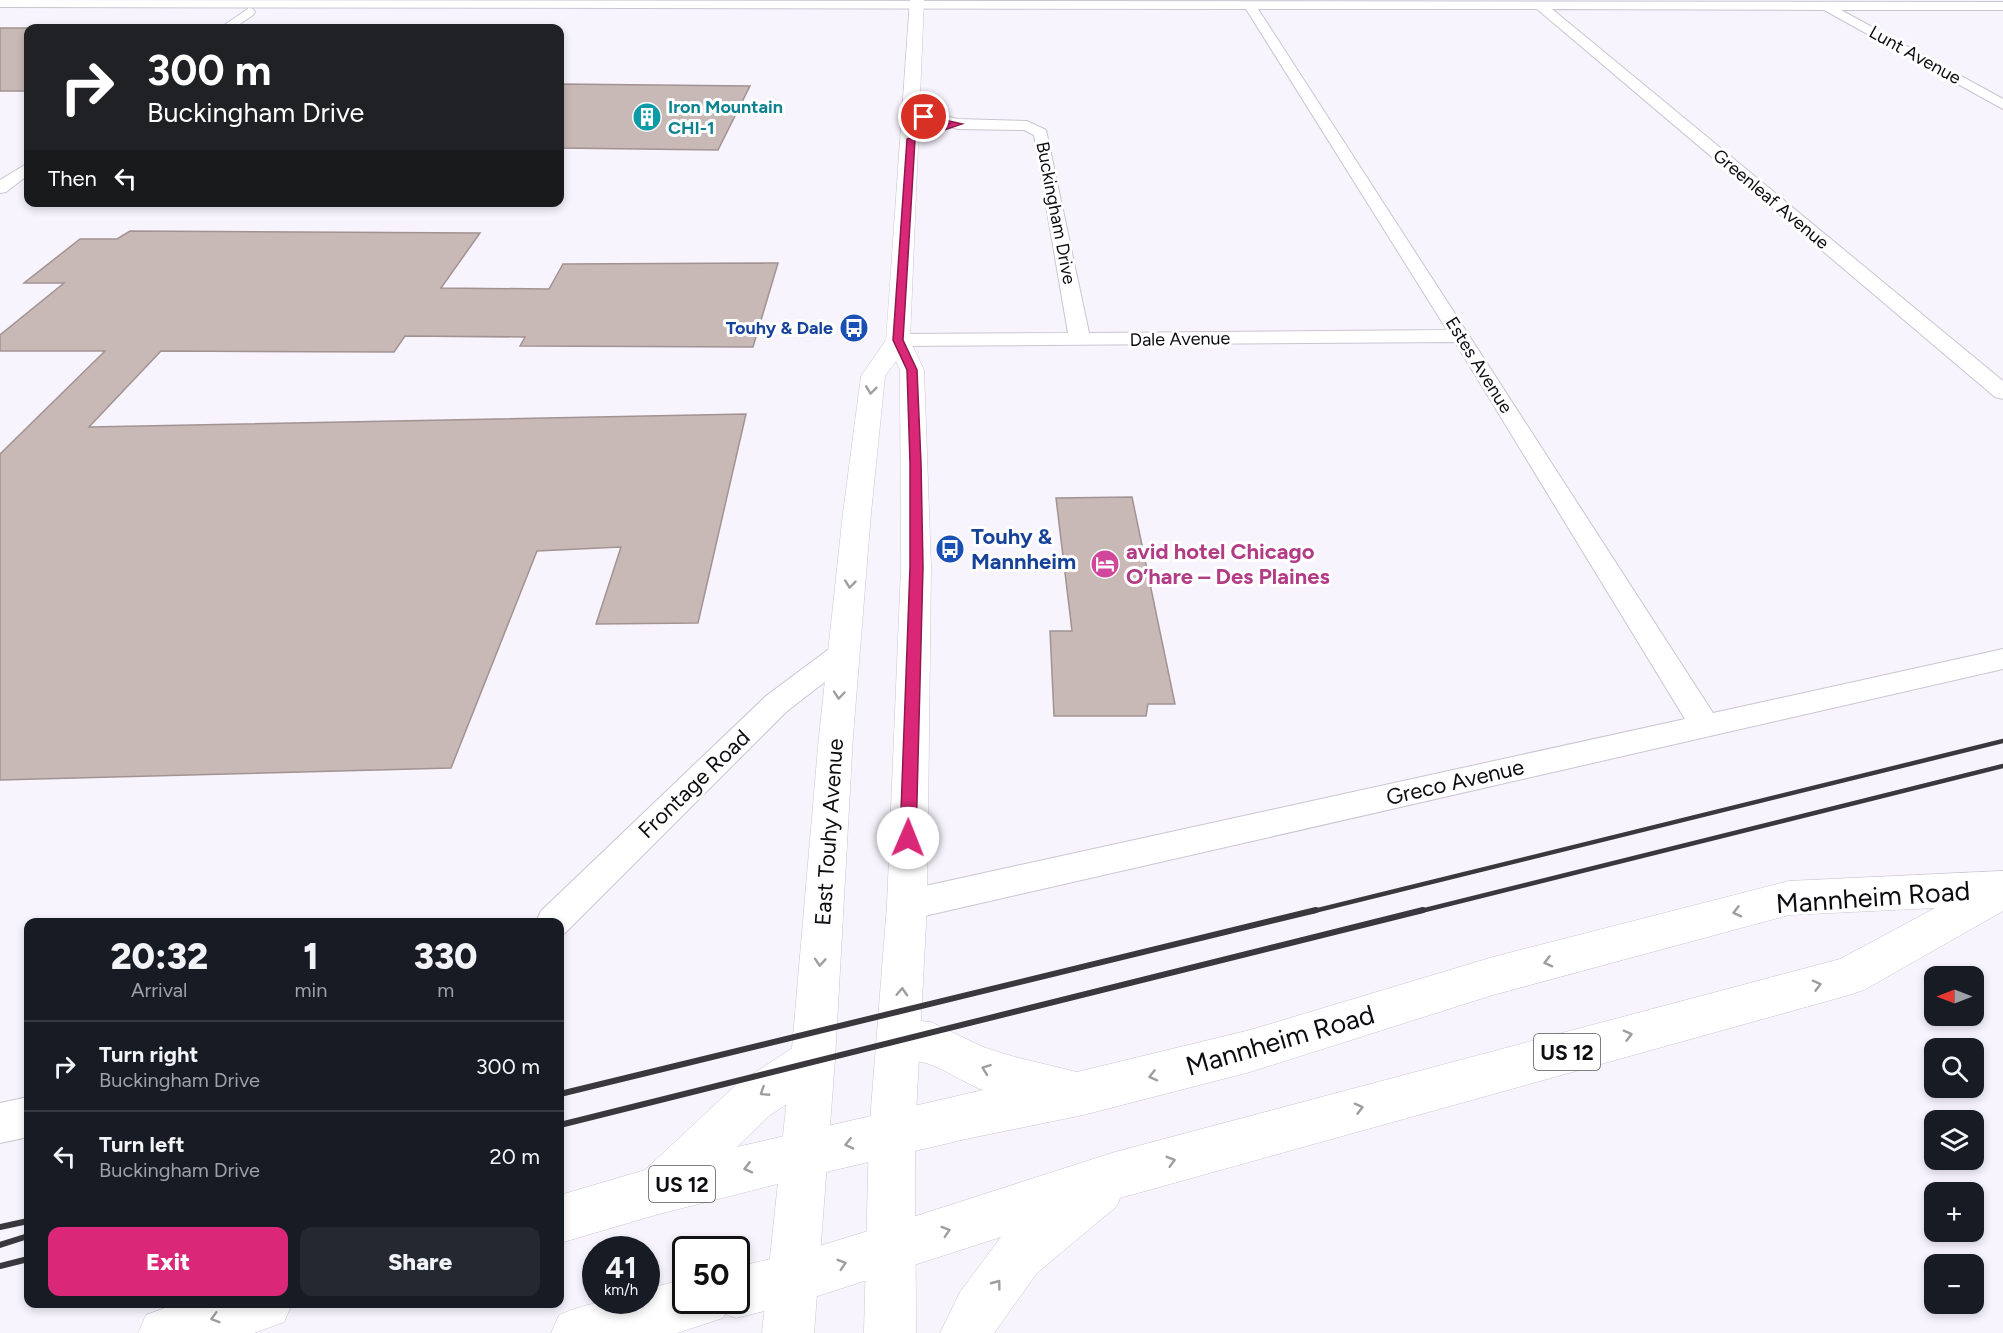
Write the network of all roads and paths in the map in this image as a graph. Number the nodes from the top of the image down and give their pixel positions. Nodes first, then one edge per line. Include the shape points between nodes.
1 (0, 3) edge
2 (917, 3) edge
3 (1364, 3) edge
4 (480, 5) junction
5 (1250, 6) junction
6 (1540, 6) junction
7 (1827, 6) junction
8 (2003, 6) edge
9 (0, 11) edge
10 (249, 12) junction
11 (232, 24) edge
12 (2003, 105) edge
13 (912, 113) junction
14 (958, 124) junction
15 (922, 135) junction
16 (24, 171) edge
17 (0, 188) edge
18 (1461, 336) junction
19 (898, 340) junction
20 (1080, 340) junction
21 (2003, 392) edge
22 (843, 653) junction
23 (2003, 659) edge
24 (1706, 726) junction
25 (2003, 889) edge
26 (907, 905) junction
27 (557, 918) edge
28 (899, 1040) junction
29 (813, 1060) junction
30 (1083, 1093) junction
31 (24, 1118) edge
32 (0, 1123) edge
33 (892, 1134) junction
34 (805, 1154) junction
35 (1115, 1176) junction
36 (659, 1190) junction
37 (564, 1218) edge
38 (891, 1249) junction
39 (793, 1279) junction
40 (750, 1290) edge
41 (252, 1308) edge
42 (672, 1311) edge
43 (611, 1330) edge
44 (164, 1333) edge
45 (788, 1333) edge
46 (890, 1333) edge
47 (966, 1333) edge

1 - 4 street
2 - 4 street
2 - 5 street
2 - 13 main road
3 - 5 street
3 - 6 street
4 - 10 street
5 - 18 street, Estes Avenue
6 - 7 street
6 - 21 street, Greenleaf Avenue
7 - 8 street
7 - 12 street, Lunt Avenue
9 - 10 street
10 - 11 street
13 - 14 street, Buckingham Drive
13 - 15 main road
14 - 15 street, Buckingham Drive
14 - 20 street, Buckingham Drive via 1027,126 1041,133
15 - 19 main road
16 - 17 street
18 - 20 street, Dale Avenue
18 - 24 street, Estes Avenue
19 - 20 street, Dale Avenue
19 -> 22 main road, East Touhy Avenue via 873,376
19 - 26 main road via 912,370 916,463
22 - 27 street, Frontage Road via 776,704
22 -> 29 main road, East Touhy Avenue
23 - 24 street, Greco Avenue
24 - 26 street, Greco Avenue
25 -> 30 main road, Mannheim Road / US 12 via 1789,898 1493,976 1250,1051
35 -> 25 main road, Mannheim Road / US 12 via 1849,976
28 -> 26 main road
30 -> 28 main road via 1015,1080 931,1043
28 - 33 main road
29 - 34 main road, East Touhy Avenue
29 -> 36 main road via 753,1100
30 - 33 main road, Mannheim Road / US 12
31 - 32 street
33 -> 34 main road, Mannheim Road / US 12
33 - 38 main road
34 -> 36 main road, Mannheim Road / US 12
34 - 39 main road, East Touhy Avenue
38 -> 35 main road, Mannheim Road / US 12
47 -> 35 main road via 978,1310 1019,1255
36 - 37 main road, Mannheim Road / US 12
39 -> 38 main road, Mannheim Road / US 12
38 - 46 main road
39 - 40 main road, Mannheim Road / US 12
39 - 45 main road, East Touhy Avenue
41 -> 44 main road
42 - 43 main road

